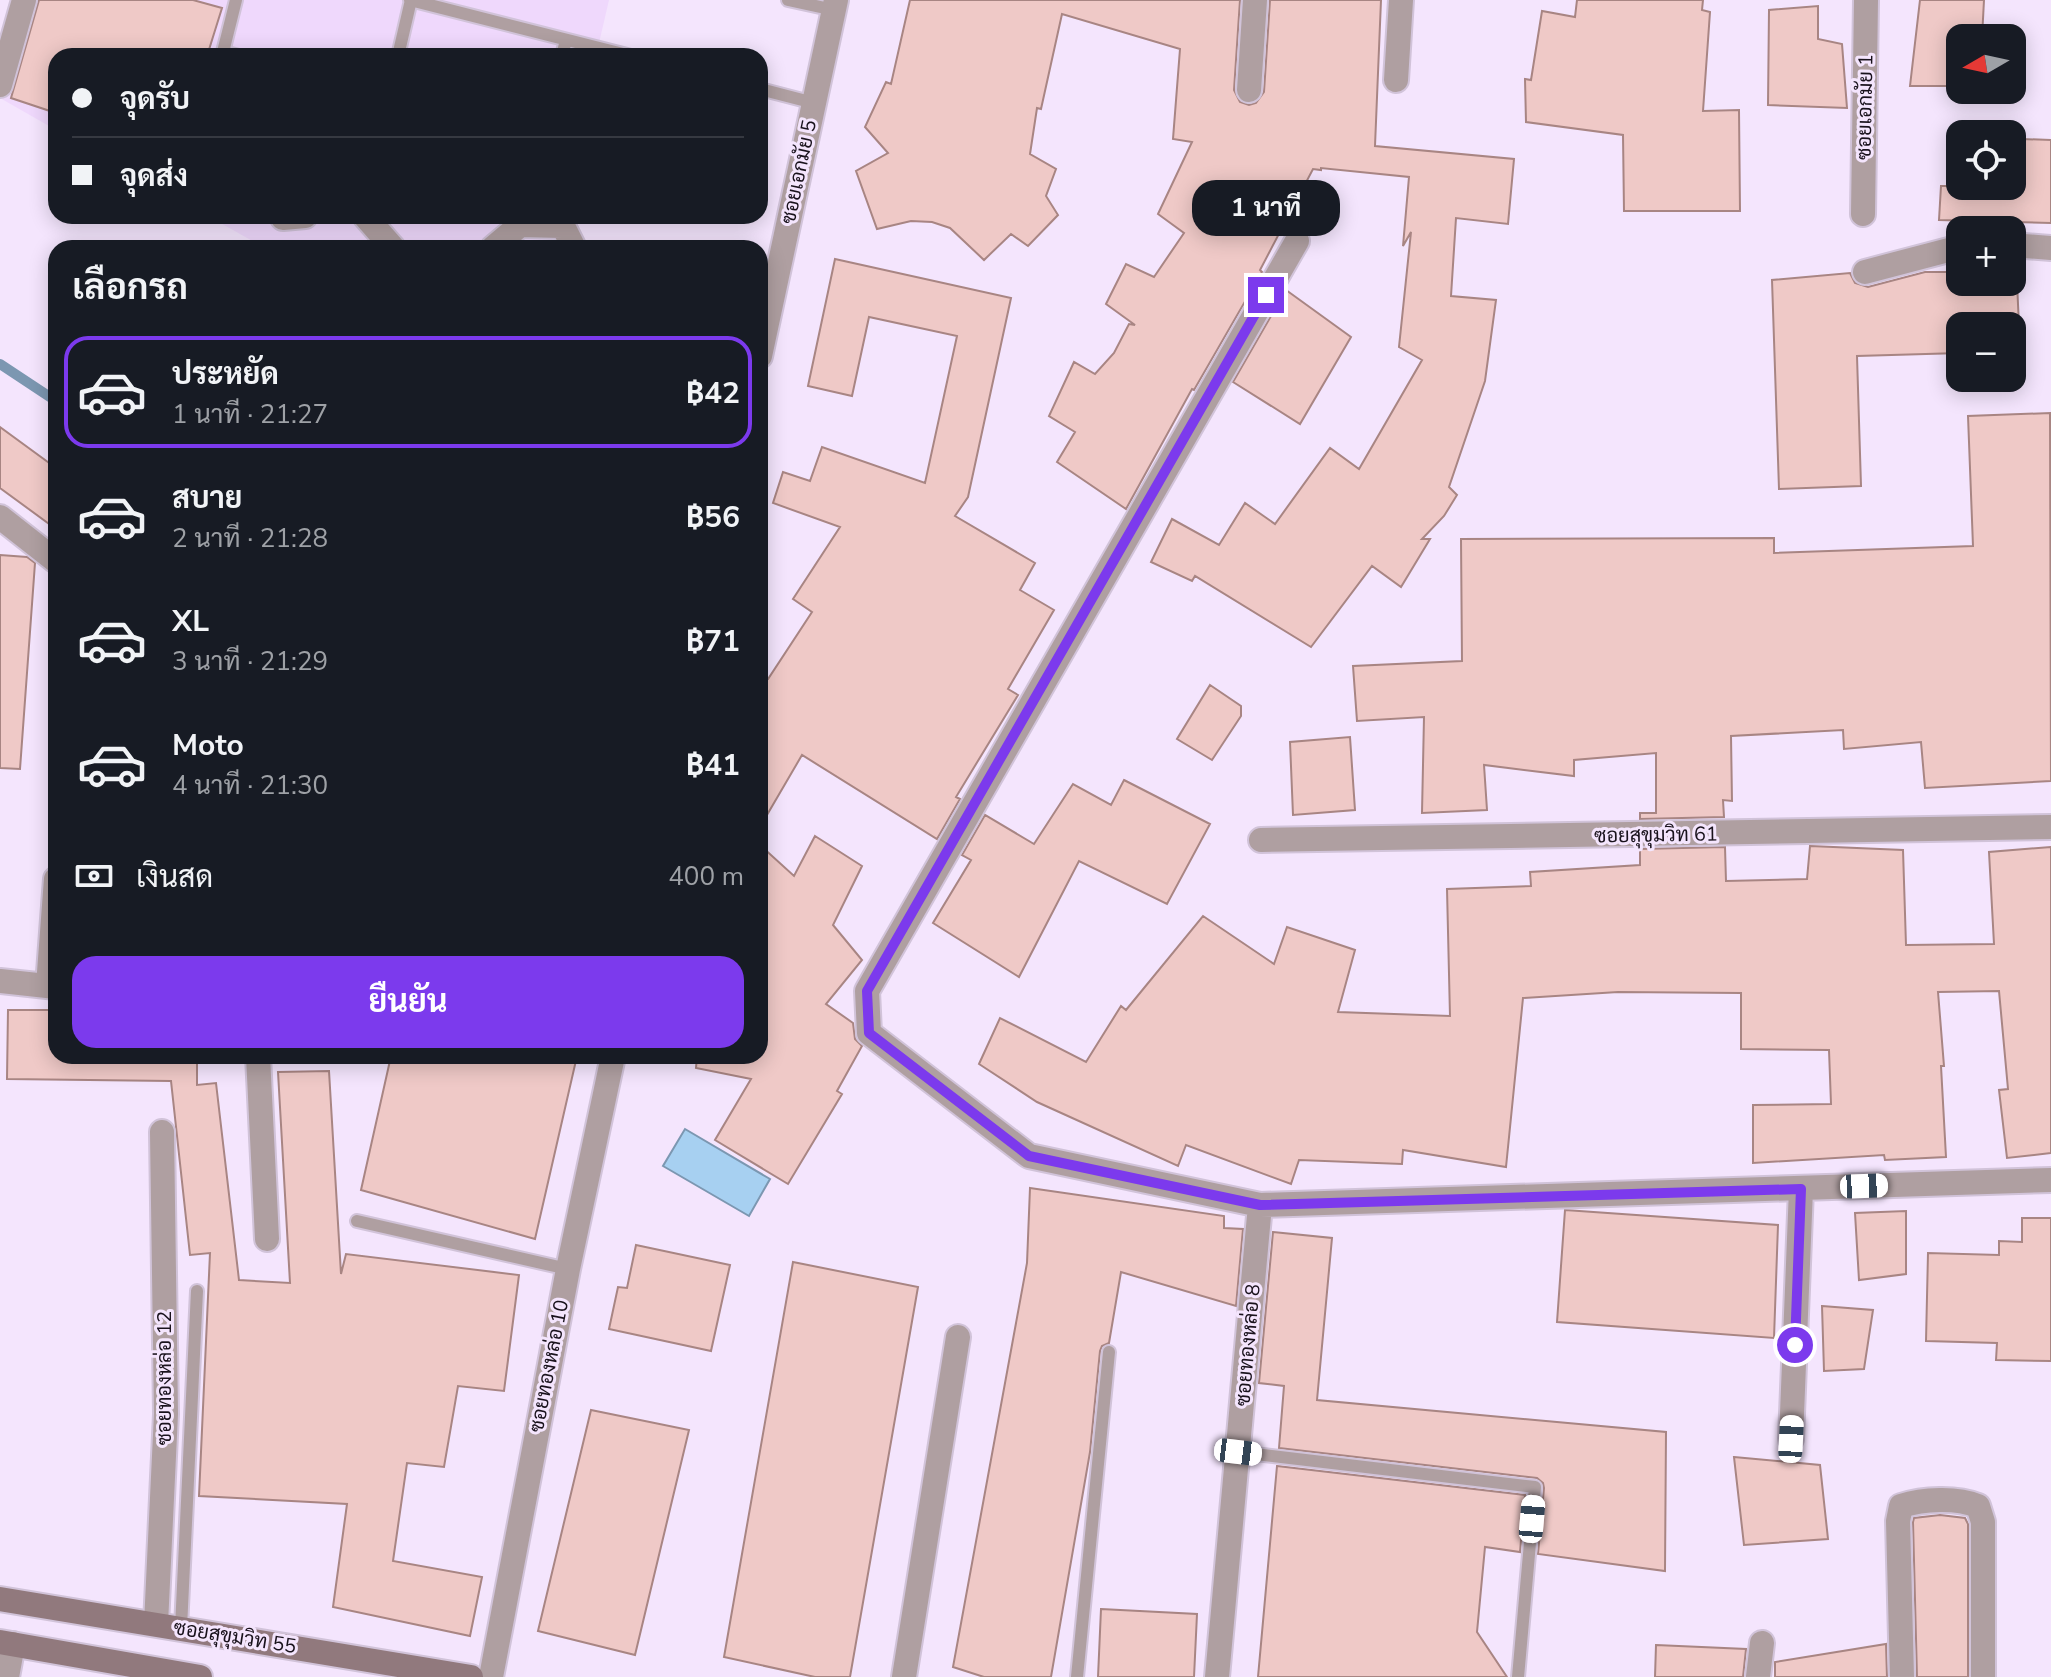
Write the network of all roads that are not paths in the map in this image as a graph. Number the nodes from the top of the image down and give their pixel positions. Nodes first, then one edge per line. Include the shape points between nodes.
1 (24, 0) edge
2 (236, 0) edge
3 (410, 0) edge
4 (788, 0) edge
5 (1255, 0) edge
6 (1401, 0) edge
7 (1866, 0) edge
8 (835, 5) edge
9 (566, 40) junction
10 (224, 48) edge
11 (400, 48) edge
12 (564, 48) edge
13 (598, 48) edge
14 (1396, 80) dead end
15 (0, 85) edge
16 (1249, 90) dead end
17 (768, 91) edge
18 (814, 103) junction
19 (1863, 214) dead end
20 (372, 224) edge
21 (386, 240) edge
22 (502, 240) edge
23 (570, 240) edge
24 (1297, 241) dead end
25 (2026, 246) edge
26 (2051, 248) edge
27 (1946, 251) edge
28 (1865, 272) dead end
29 (768, 316) edge
30 (0, 517) edge
31 (48, 555) edge
32 (2051, 827) edge
33 (1261, 840) dead end
34 (0, 981) edge
35 (48, 986) edge
36 (258, 1064) edge
37 (610, 1064) edge
38 (162, 1132) dead end
39 (2051, 1180) edge
40 (1801, 1189) junction
41 (1260, 1205) junction
42 (357, 1221) dead end
43 (267, 1239) dead end
44 (568, 1269) junction
45 (197, 1291) dead end
46 (958, 1337) dead end
47 (1109, 1352) dead end
48 (1791, 1439) dead end
49 (1238, 1452) junction
50 (8, 1600) edge
51 (156, 1624) junction
52 (181, 1628) junction
53 (7, 1643) edge
54 (1762, 1643) dead end
55 (7, 1677) edge
56 (194, 1677) edge
57 (471, 1677) edge
58 (491, 1677) edge
59 (904, 1677) edge
60 (1077, 1677) edge
61 (1217, 1677) edge
62 (1518, 1677) edge
63 (1758, 1677) edge
64 (1902, 1677) edge
65 (1983, 1677) edge

1 - 15 street
2 - 10 lane
3 - 9 lane
3 - 11 lane
4 - 8 lane
5 - 16 street
6 - 14 street
7 - 19 street, ซอยเอกมัย 1
8 - 18 street, ซอยเอกมัย 5
9 - 12 lane
9 - 13 lane
17 - 18 lane
18 - 29 street, ซอยเอกมัย 5
20 - 21 street
22 - 23 street via 520,225 563,226
24 - 41 street via 867,991 869,1033 1029,1156
25 - 26 street
27 - 28 street
30 - 31 street
32 - 33 street, ซอยสุขุมวิท 61
34 - 35 street
36 - 43 street
37 - 44 street, ซอยทองหล่อ 10
38 - 51 street, ซอยทองหล่อ 12 via 166,1414
39 - 40 street
40 - 41 street
40 - 48 street
41 - 49 street, ซอยทองหล่อ 8
42 - 44 lane
44 - 58 street, ซอยทองหล่อ 10
45 - 52 lane
46 - 59 street
47 - 60 lane
49 - 61 street, ซอยทองหล่อ 8
49 - 62 lane via 1535,1487
50 - 51 main road, ซอยสุขุมวิท 55
50 - 53 main road
51 - 52 main road, ซอยสุขุมวิท 55
52 - 57 main road, ซอยสุขุมวิท 55
53 - 55 street
53 - 56 main road
54 - 63 street
64 - 65 street via 1901,1506 1966,1501 1978,1506 1983,1522

